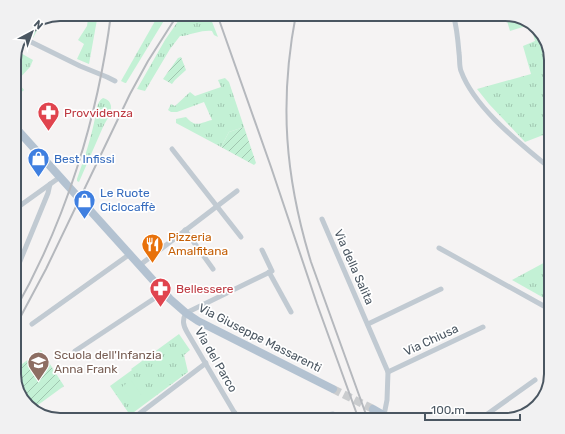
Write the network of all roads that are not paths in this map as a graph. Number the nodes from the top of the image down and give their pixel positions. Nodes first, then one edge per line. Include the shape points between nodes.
1 (454, 21) edge
2 (27, 40) edge
3 (115, 81) dead end
4 (21, 134) edge
5 (172, 149) dead end
6 (544, 163) edge
7 (60, 177) junction
8 (50, 184) junction
9 (237, 191) dead end
10 (21, 205) edge
11 (217, 206) junction
12 (322, 219) dead end
13 (185, 230) junction
14 (241, 237) dead end
15 (439, 248) dead end
16 (262, 250) dead end
17 (130, 254) junction
18 (21, 258) edge
19 (140, 265) junction
20 (213, 269) dead end
21 (269, 272) junction
22 (442, 289) dead end
23 (164, 292) junction
24 (544, 306) edge
25 (291, 312) dead end
26 (186, 313) junction
27 (32, 324) dead end
28 (368, 324) junction
29 (483, 327) dead end
30 (75, 351) dead end
31 (206, 363) junction
32 (388, 372) junction
33 (535, 380) dead end
34 (333, 389) tunnel mouth
35 (373, 409) tunnel mouth
36 (140, 413) edge
37 (234, 413) edge
38 (380, 413) edge
39 (384, 413) edge
40 (489, 413) edge

1 - 6 street via 461,70 477,100 505,130
2 - 3 street
4 - 7 main road, Via Giuseppe Massarenti
5 - 11 street
7 - 8 street
7 - 17 main road, Via Giuseppe Massarenti
8 - 10 street
8 - 18 street
9 - 11 street
11 - 13 street
11 - 14 street
12 - 28 street, Via della Salita
13 - 19 street
13 - 20 street
15 - 24 street
16 - 21 street via 272,271
17 - 19 main road, Via Giuseppe Massarenti
17 - 27 street
19 - 23 main road, Via Giuseppe Massarenti
21 - 25 street
21 - 26 street
22 - 28 street, Via della Salita
23 - 26 main road, Via Giuseppe Massarenti
23 - 30 street
26 - 31 street, Via del Parco via 184,327
26 - 34 main road, Via Giuseppe Massarenti
28 - 32 street, Via della Salita
29 - 32 street, Via Chiusa
31 - 36 street
31 - 37 street, Via del Parco
32 - 39 street, Via della Salita
33 - 40 street
35 - 38 main road

